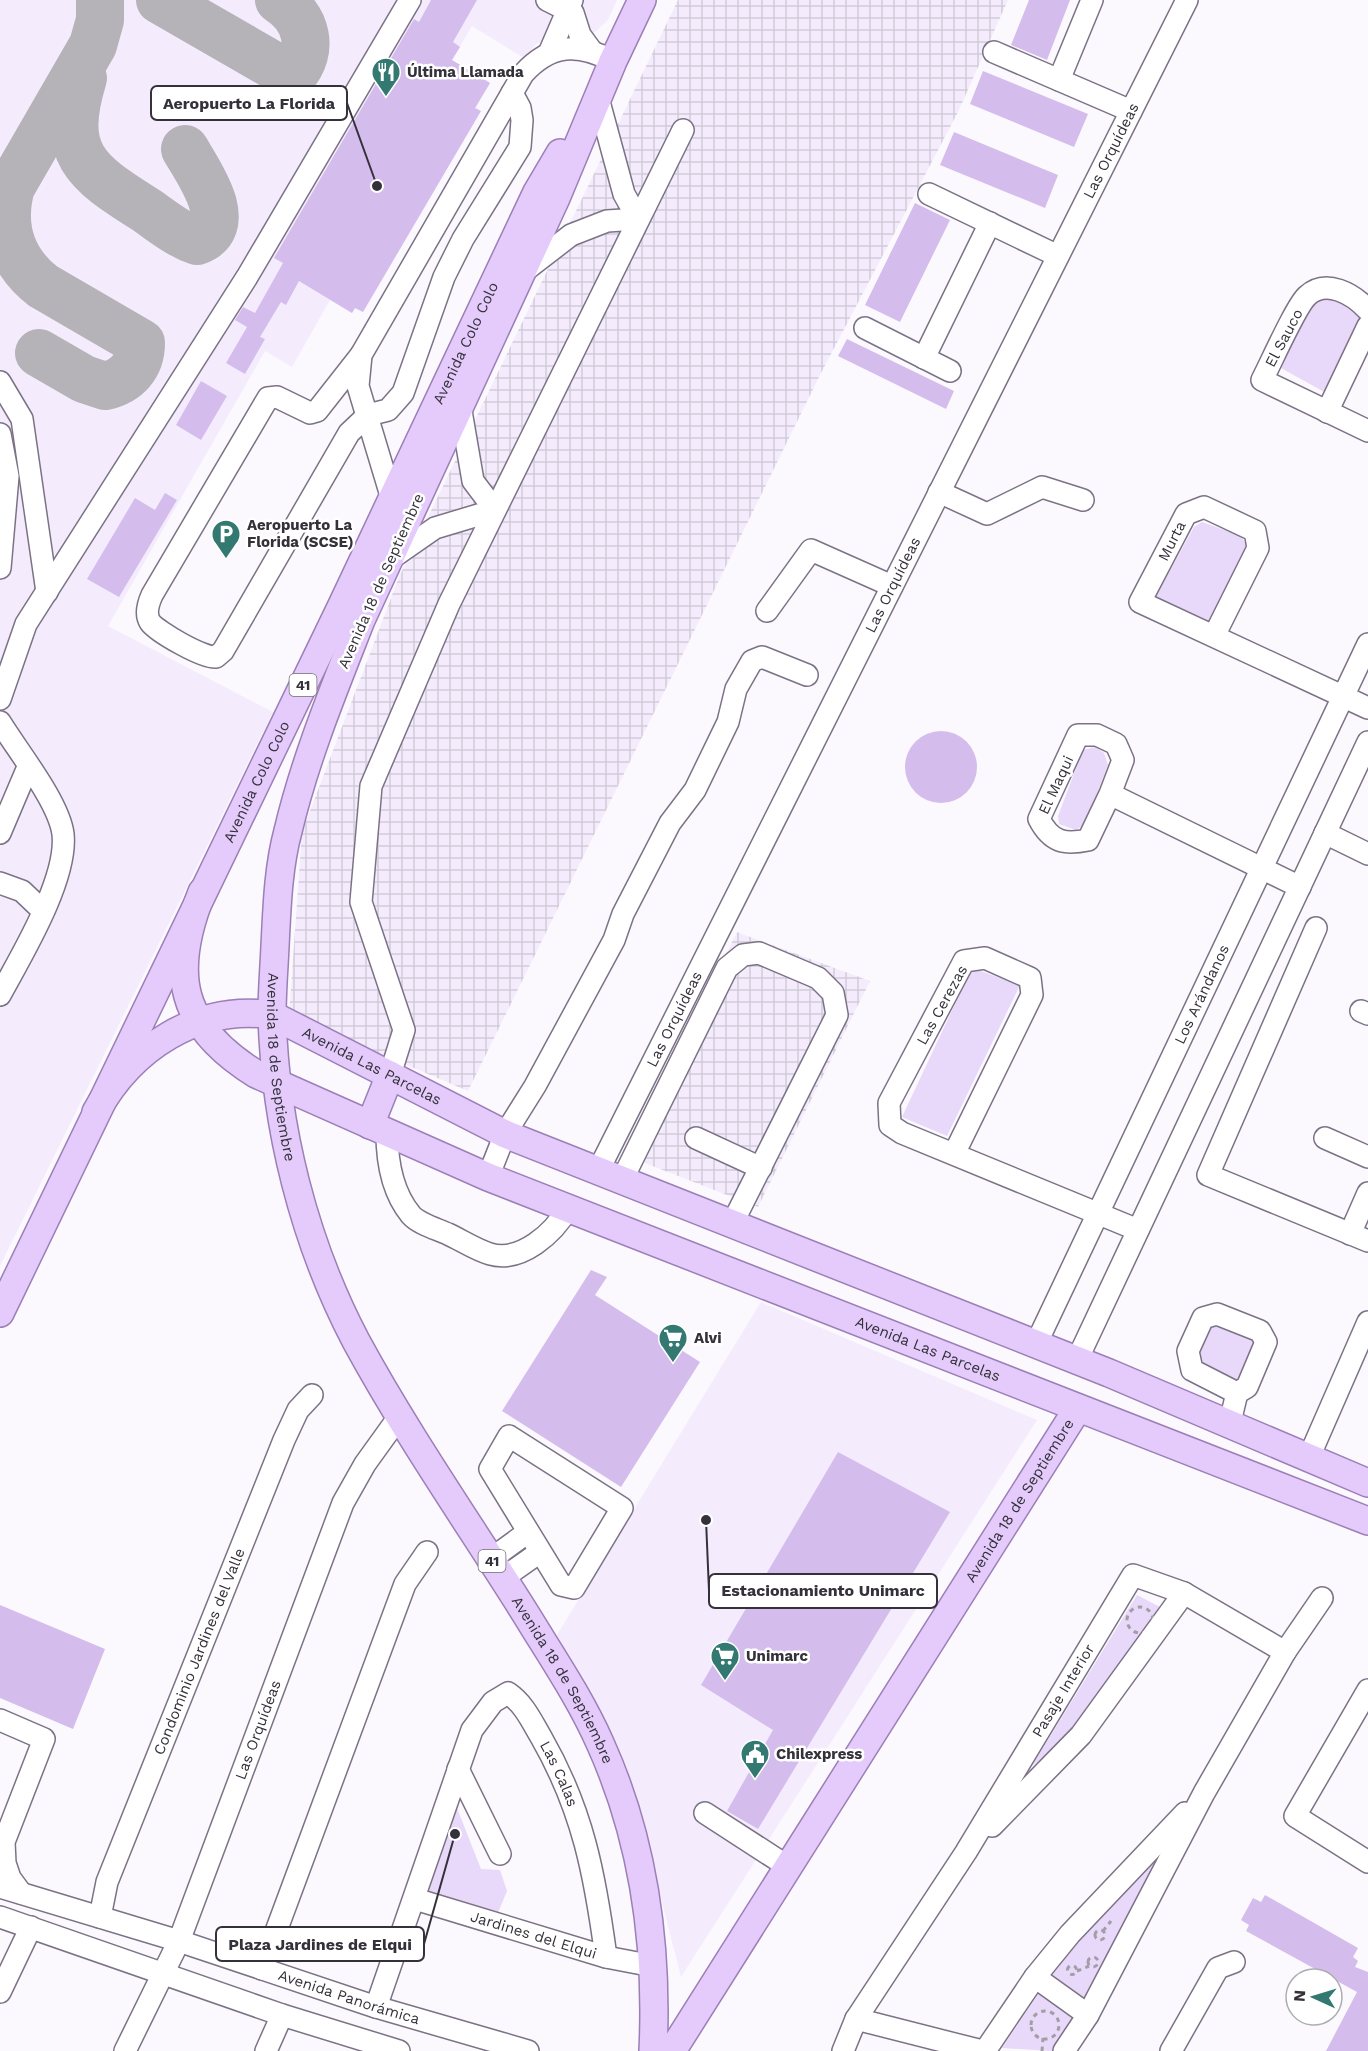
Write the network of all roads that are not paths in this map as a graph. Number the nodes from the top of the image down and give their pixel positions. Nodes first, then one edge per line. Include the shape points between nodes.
1 (410, 0) edge
2 (548, 0) edge
3 (642, 0) edge
4 (1092, 0) edge
5 (1187, 0) edge
6 (570, 5) edge
7 (550, 51) junction
8 (994, 52) dead end
9 (602, 56) junction
10 (1059, 80) junction
11 (512, 93) junction
12 (598, 98) junction
13 (1131, 111) junction
14 (683, 130) dead end
15 (929, 194) dead end
16 (638, 219) junction
17 (990, 223) junction
18 (1058, 256) junction
19 (522, 272) junction
20 (1368, 310) edge
21 (1368, 326) edge
22 (865, 328) dead end
23 (362, 355) junction
24 (924, 358) junction
25 (950, 371) dead end
26 (0, 382) edge
27 (460, 405) junction
28 (1327, 412) junction
29 (368, 416) junction
30 (1368, 431) edge
31 (0, 434) edge
32 (939, 492) junction
33 (392, 499) junction
34 (1083, 500) dead end
35 (495, 510) junction
36 (389, 560) junction
37 (0, 568) edge
38 (892, 586) junction
39 (47, 592) junction
40 (767, 611) dead end
41 (1214, 636) junction
42 (1368, 644) edge
43 (0, 653) edge
44 (807, 675) dead end
45 (3, 691) edge
46 (1342, 698) junction
47 (1368, 708) edge
48 (0, 722) edge
49 (1368, 742) edge
50 (28, 767) junction
51 (1110, 794) junction
52 (0, 833) edge
53 (1325, 833) junction
54 (1368, 854) edge
55 (1262, 868) junction
56 (0, 883) edge
57 (1300, 886) junction
58 (202, 892) junction
59 (43, 911) junction
60 (1316, 928) dead end
61 (0, 995) edge
62 (272, 1015) junction
63 (198, 1022) junction
64 (390, 1075) junction
65 (278, 1085) junction
66 (324, 1105) junction
67 (96, 1112) junction
68 (284, 1127) junction
69 (379, 1129) junction
70 (505, 1134) junction
71 (696, 1138) dead end
72 (1325, 1138) dead end
73 (954, 1154) junction
74 (1368, 1156) edge
75 (761, 1168) junction
76 (610, 1175) junction
77 (489, 1177) junction
78 (1368, 1193) edge
79 (568, 1208) junction
80 (1098, 1214) junction
81 (732, 1224) junction
82 (1138, 1230) junction
83 (1359, 1238) edge
84 (0, 1313) edge
85 (1368, 1322) edge
86 (1036, 1344) junction
87 (1077, 1360) junction
88 (1237, 1393) dead end
89 (312, 1395) dead end
90 (1078, 1408) junction
91 (401, 1414) junction
92 (1230, 1422) junction
93 (1309, 1457) junction
94 (1368, 1483) edge
95 (1368, 1521) edge
96 (528, 1532) junction
97 (427, 1552) dead end
98 (540, 1552) junction
99 (497, 1568) junction
100 (1184, 1593) junction
101 (1322, 1598) dead end
102 (1285, 1652) junction
103 (1368, 1690) edge
104 (0, 1720) edge
105 (458, 1769) junction
106 (1204, 1793) junction
107 (705, 1813) dead end
108 (1, 1843) edge
109 (966, 1852) junction
110 (500, 1854) dead end
111 (1368, 1862) edge
112 (787, 1866) junction
113 (0, 1887) edge
114 (21, 1893) junction
115 (415, 1899) junction
116 (0, 1917) edge
117 (100, 1917) junction
118 (32, 1927) junction
119 (179, 1941) junction
120 (606, 1957) junction
121 (1234, 1962) dead end
122 (653, 1966) junction
123 (262, 1969) junction
124 (163, 1973) junction
125 (1035, 1977) junction
126 (0, 1992) edge
127 (376, 2007) junction
128 (282, 2015) junction
129 (1088, 2015) junction
130 (856, 2019) junction
131 (393, 2050) edge
132 (125, 2051) edge
133 (266, 2051) edge
134 (528, 2051) edge
135 (652, 2051) edge
136 (672, 2051) edge
137 (843, 2051) edge
138 (983, 2051) edge
139 (1064, 2051) edge
140 (1171, 2051) edge

1 - 39 street via 247,277
2 - 6 street
3 - 9 main road, 41
4 - 10 street
5 - 13 street, Las Orquídeas
6 - 7 street
6 - 9 street via 580,35
7 - 9 street
7 - 11 street via 532,64
8 - 10 street
9 - 12 main road, Avenida 18 de Septiembre / 41
9 - 33 main road, Avenida Colo Colo / 41
10 - 13 street
11 - 23 street
11 - 29 street via 522,120 520,147 444,277 403,393 388,410
12 - 16 street via 624,194
12 - 19 main road, Avenida 18 de Septiembre / 41
13 - 18 street, Las Orquídeas
14 - 16 street
15 - 17 street
16 - 19 street via 607,221 571,235
16 - 35 street
17 - 18 street
17 - 24 street
18 - 32 street, Las Orquídeas
19 - 27 main road, Avenida 18 de Septiembre / 41
20 - 28 street, El Sauco via 1332,287 1321,287 1306,297 1262,380
21 - 28 street
22 - 24 street
23 - 29 street via 358,386
23 - 29 street via 317,411 310,413 277,397 268,398 152,596 147,614 154,626 204,656 216,657 337,450
24 - 25 street
26 - 39 street via 22,419
27 - 35 street via 473,482
27 - 36 main road, Avenida 18 de Septiembre / 41
28 - 30 street, El Sauco
29 - 33 street
31 - 37 street via 8,476
32 - 34 street via 987,514 1042,487
32 - 38 street, Las Orquídeas
33 - 58 main road, Avenida Colo Colo / 41
35 - 36 street via 435,528
35 - 64 street via 449,604 372,786 361,902 404,1030
36 - 62 main road, Avenida 18 de Septiembre / 41 via 337,683 288,831 276,922
38 - 40 street via 811,550
38 - 76 street, Las Orquídeas
39 - 45 street via 26,624
41 - 41 street, Murta via 1140,602 1186,514 1204,507 1255,531 1258,548
41 - 46 street, Murta
42 - 46 street, Los Arándanos
43 - 45 street
44 - 70 street via 762,657 752,661 736,689 728,722 695,790 670,824 623,914 614,940
46 - 47 street, Murta
46 - 55 street, Los Arándanos
48 - 50 street
49 - 53 street
50 - 52 street
50 - 59 street via 51,802 63,834 58,870
51 - 51 street, El Maqui via 1088,840 1068,844 1046,834 1039,819 1078,735 1097,735 1116,744 1123,760
51 - 55 street
53 - 54 street
53 - 57 street
55 - 57 street
55 - 80 street, Los Arándanos
56 - 59 street via 22,891
57 - 82 street
58 - 63 main road, Avenida Las Parcelas via 190,928 184,973 187,995
58 - 67 main road, Avenida Colo Colo / 41
59 - 61 street
60 - 83 street via 1208,1175
62 - 63 main road, Avenida Las Parcelas via 239,1013
62 - 64 main road, Avenida Las Parcelas
62 - 65 main road, Avenida 18 de Septiembre / 41
63 - 65 main road, Avenida Las Parcelas via 223,1052
63 - 67 main road, Avenida Las Parcelas via 158,1041 132,1062
64 - 69 main road
64 - 70 main road, Avenida Las Parcelas
65 - 66 main road, Avenida Las Parcelas
65 - 68 main road, Avenida 18 de Septiembre / 41
66 - 68 main road via 298,1111
66 - 69 main road, Avenida Las Parcelas
67 - 84 main road, Avenida Colo Colo / 41
68 - 91 main road, Avenida 18 de Septiembre / 41 via 304,1214 331,1287 355,1338
69 - 77 main road, Avenida Las Parcelas
69 - 79 street via 396,1192 413,1217 490,1254 522,1251 560,1223
70 - 76 main road, Avenida Las Parcelas
70 - 77 street
71 - 75 street
72 - 74 street
73 - 73 street, Las Cerezas via 1032,995 1030,978 985,958 964,961 889,1103 890,1125
73 - 80 street, Las Cerezas
75 - 76 street via 832,1029 837,1007 829,987 818,978 751,953 737,958 727,968
75 - 81 street
76 - 81 main road, Avenida Las Parcelas
77 - 79 main road, Avenida Las Parcelas
78 - 83 street
79 - 90 main road, Avenida Las Parcelas
80 - 82 street, Las Cerezas
80 - 86 street, Los Arándanos
81 - 86 main road, Avenida Las Parcelas
82 - 87 street
85 - 93 street
86 - 87 main road, Avenida Las Parcelas
87 - 90 main road
87 - 92 main road, Avenida Las Parcelas
88 - 92 street
89 - 117 street, Condominio Jardines del Valle via 298,1410 284,1440 107,1882
90 - 95 main road, Avenida Las Parcelas
90 - 112 main road, Avenida 18 de Septiembre
91 - 99 main road, Avenida 18 de Septiembre / 41
91 - 119 street, Las Orquídeas via 343,1503
92 - 93 main road, Avenida Las Parcelas
93 - 94 main road, Avenida Las Parcelas
96 - 98 street
96 - 98 street via 490,1469 509,1436 622,1508 574,1588 561,1585
96 - 99 street
97 - 123 street via 405,1584
98 - 99 street
99 - 122 main road, Avenida 18 de Septiembre / 41 via 566,1678 614,1776 637,1850
100 - 102 street, Pasaje Interior
100 - 109 street, Pasaje Interior via 1081,1735
100 - 109 street, Pasaje Interior via 1133,1575
101 - 102 street
102 - 106 street
103 - 111 street via 1295,1816
104 - 108 street via 44,1738
105 - 110 street
105 - 115 street, Las Calas
105 - 120 street, Las Calas via 472,1730 493,1702 508,1693 521,1702 561,1771 582,1826
106 - 125 street via 1070,1934
106 - 129 street
107 - 112 street
108 - 114 street via 4,1863
109 - 130 street, Pasaje Interior
112 - 136 main road, Avenida 18 de Septiembre
113 - 114 street, Avenida Panorámica
114 - 117 street, Avenida Panorámica
115 - 120 street, Jardines del Elqui
115 - 127 street, Las Calas
116 - 118 street
117 - 119 street, Avenida Panorámica
118 - 124 street
118 - 126 street
119 - 123 street, Avenida Panorámica
119 - 124 street, Las Orquídeas
120 - 122 street, Jardines del Elqui
121 - 140 street via 1218,1968
122 - 135 main road, Avenida 18 de Septiembre / 41
123 - 127 street, Avenida Panorámica
124 - 128 street
124 - 132 street, Las Orquídeas
125 - 129 street
125 - 138 street
127 - 134 street, Avenida Panorámica
128 - 131 street
128 - 133 street
129 - 139 street
130 - 137 street, Pasaje Interior
130 - 138 street

